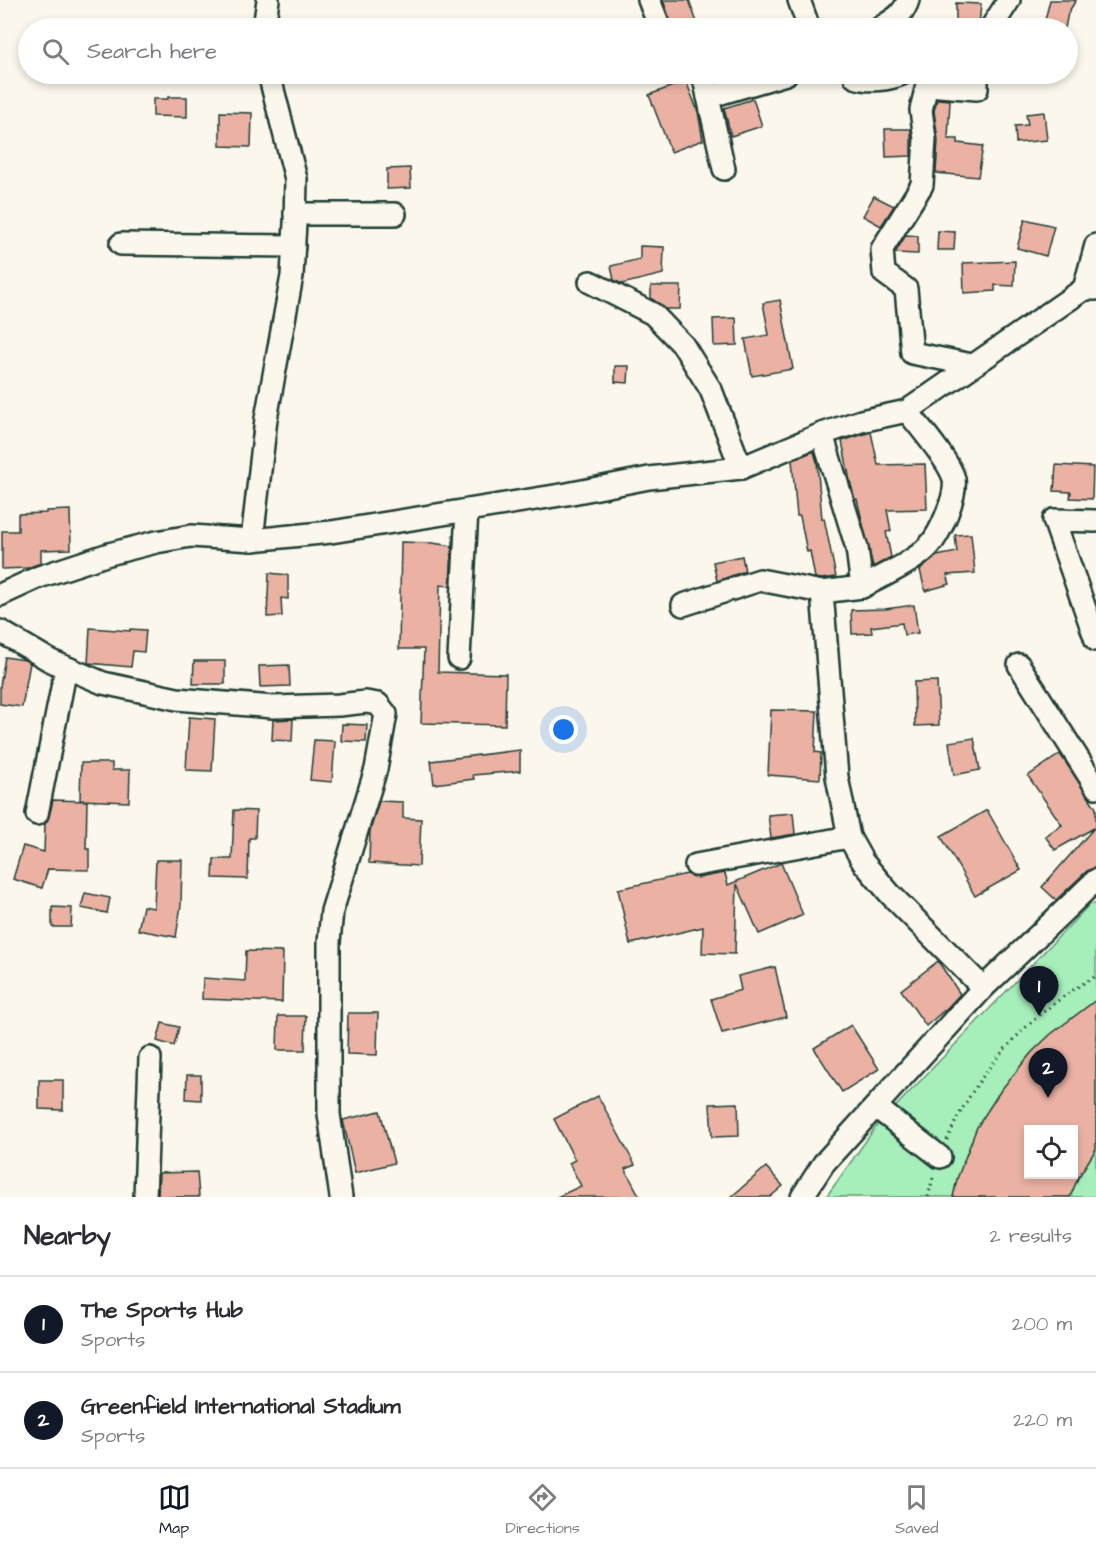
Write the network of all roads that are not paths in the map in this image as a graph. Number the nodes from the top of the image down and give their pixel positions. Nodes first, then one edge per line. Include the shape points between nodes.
1 (268, 0) edge
2 (650, 0) edge
3 (798, 0) edge
4 (908, 0) edge
5 (1009, 0) edge
6 (265, 18) edge
7 (656, 18) edge
8 (805, 18) edge
9 (897, 18) edge
10 (998, 18) edge
11 (272, 84) edge
12 (705, 84) edge
13 (754, 84) edge
14 (977, 84) edge
15 (708, 98) junction
16 (724, 169) dead end
17 (295, 214) junction
18 (395, 214) dead end
19 (122, 244) dead end
20 (1096, 245) edge
21 (294, 246) junction
22 (590, 282) dead end
23 (1090, 289) edge
24 (972, 365) junction
25 (907, 411) junction
26 (822, 434) junction
27 (741, 468) junction
28 (467, 510) junction
29 (1096, 520) edge
30 (252, 540) junction
31 (862, 587) junction
32 (822, 592) junction
33 (0, 595) edge
34 (682, 605) dead end
35 (0, 631) edge
36 (1096, 640) edge
37 (459, 658) dead end
38 (1019, 665) dead end
39 (66, 668) junction
40 (1096, 788) edge
41 (37, 814) dead end
42 (849, 837) junction
43 (696, 865) dead end
44 (1096, 879) edge
45 (983, 988) junction
46 (150, 1058) dead end
47 (876, 1107) junction
48 (940, 1157) road end
49 (145, 1197) edge
50 (341, 1197) edge
51 (802, 1197) edge

1 - 6 street
2 - 7 street
3 - 8 street
4 - 9 street
5 - 10 street
11 - 17 street via 296,179
12 - 15 street
13 - 15 street
14 - 24 street via 977,89 927,85 921,110 926,139 922,185 882,249 884,273 906,289 912,353
15 - 16 street
17 - 18 street
17 - 21 street
19 - 21 street
20 - 23 street
21 - 30 street via 266,419
22 - 27 street via 653,314 683,345 711,390
23 - 24 street
24 - 25 street
25 - 26 street
25 - 31 street via 939,452 954,479 952,504 929,546
26 - 27 street
26 - 31 street via 857,548
27 - 28 street via 649,478
28 - 30 street
28 - 37 street
29 - 36 street via 1054,520
30 - 33 street via 191,536 156,542 39,577
31 - 32 street
32 - 34 street via 760,580
32 - 42 street via 837,777
35 - 39 street
38 - 40 street
39 - 41 street
39 - 50 street via 103,683 177,699 273,706 366,702 378,704 386,714 376,769 332,911 329,942 329,1114
42 - 43 street
42 - 45 street via 863,862 891,894
44 - 45 street
45 - 47 street
46 - 49 street
47 - 48 street
47 - 51 street via 824,1164

